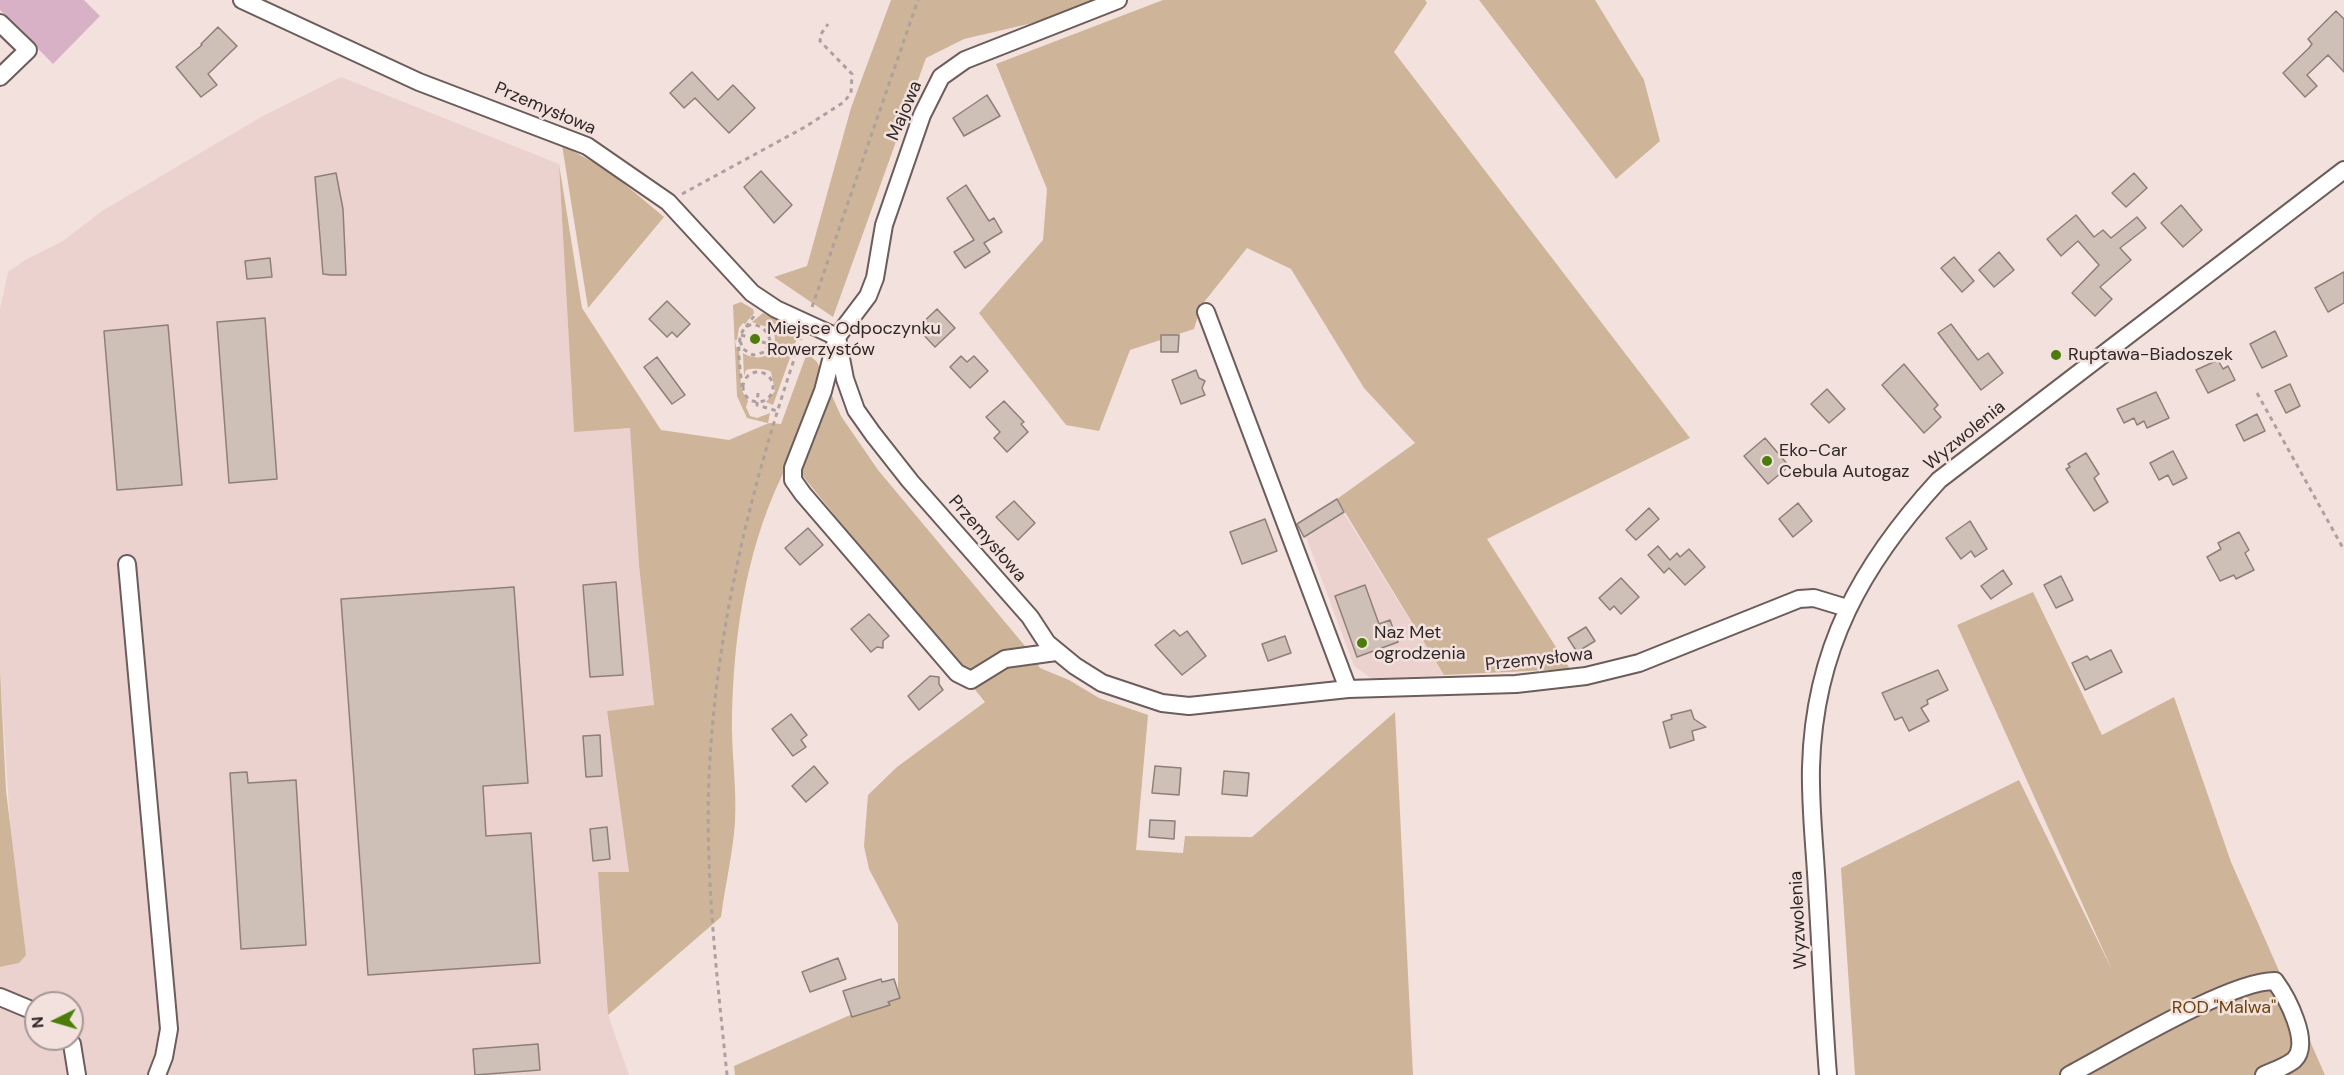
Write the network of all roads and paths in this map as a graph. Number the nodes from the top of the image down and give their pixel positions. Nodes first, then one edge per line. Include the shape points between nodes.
1 (242, 0) edge
2 (918, 0) edge
3 (1119, 0) edge
4 (0, 23) edge
5 (828, 24) dead end
6 (0, 77) edge
7 (2344, 170) edge
8 (668, 202) junction
9 (1206, 312) dead end
10 (807, 321) junction
11 (741, 335) junction
12 (748, 337) dead end
13 (837, 337) junction
14 (740, 341) junction
15 (762, 342) dead end
16 (770, 344) junction
17 (758, 371) junction
18 (758, 379) dead end
19 (742, 388) junction
20 (758, 393) dead end
21 (2257, 393) dead end
22 (757, 402) junction
23 (777, 411) junction
24 (2344, 550) edge
25 (127, 564) dead end
26 (1847, 608) junction
27 (1056, 652) junction
28 (1348, 689) junction
29 (0, 997) edge
30 (24, 1007) edge
31 (73, 1051) edge
32 (76, 1075) edge
33 (157, 1075) edge
34 (727, 1075) edge
35 (1828, 1075) edge
36 (2069, 1075) edge
37 (2264, 1075) edge

1 - 8 street, Przemysłowa via 419,81 587,146
2 - 10 path
3 - 13 street, Majowa via 965,60 941,77 922,115 884,225 868,296
4 - 6 street via 28,50
5 - 8 path via 820,34 820,42 852,74 851,93 844,102
7 - 26 street, Wyzwolenia via 1939,480 1887,540
8 - 10 street, Przemysłowa via 752,293 776,309
9 - 28 street
10 - 13 street, Przemysłowa
10 - 23 path
11 - 12 path
11 - 14 path
11 - 16 path via 748,326 760,325 769,333
13 - 27 street, Przemysłowa via 856,410
13 - 27 street via 823,391 793,468 793,480 957,673 971,680 1005,659
14 - 16 path via 743,349 753,355 765,352
14 - 19 path
15 - 16 path
17 - 18 path
17 - 19 path via 745,378
17 - 22 path via 768,375 773,389 768,399
19 - 22 path via 747,398
20 - 22 path
21 - 24 path
22 - 23 path
23 - 34 path via 735,566 712,736 711,906
25 - 33 street via 169,1029
26 - 28 street, Przemysłowa via 1814,598 1799,599 1639,663 1586,676 1516,684
26 - 35 street, Wyzwolenia via 1825,674 1811,767
27 - 28 street, Przemysłowa via 1102,683 1162,703 1208,704
29 - 30 street
31 - 32 street
36 - 37 street via 2211,1001 2261,981 2274,981 2298,1026 2301,1047 2295,1059

